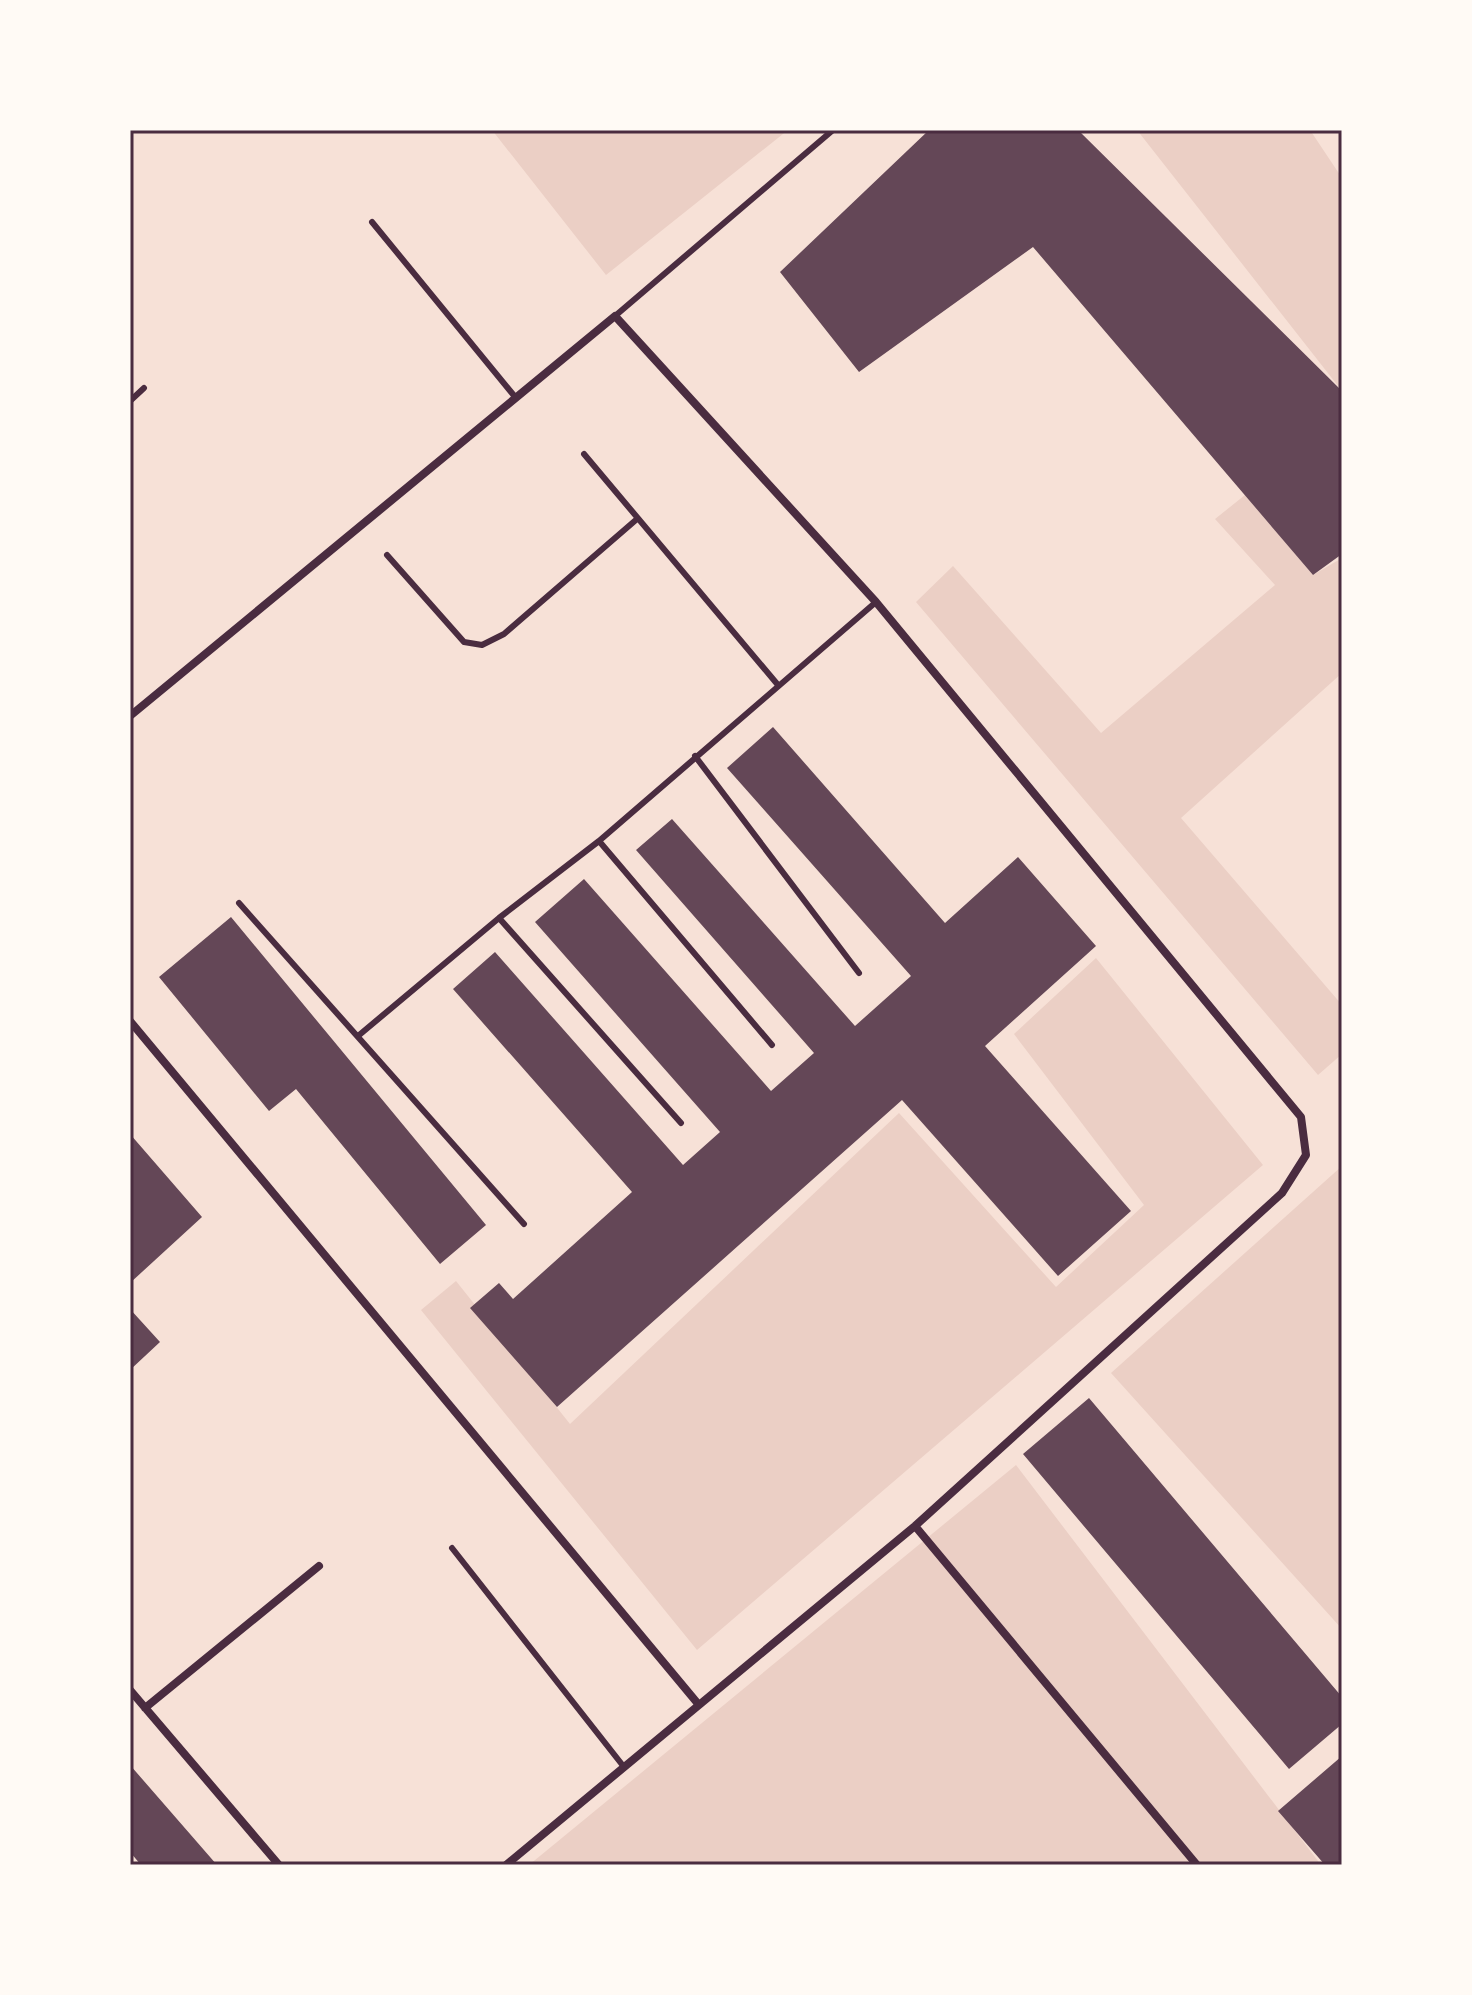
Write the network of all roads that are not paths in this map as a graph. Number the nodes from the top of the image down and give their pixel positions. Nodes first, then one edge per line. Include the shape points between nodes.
1 (833, 130) edge
2 (372, 222) dead end
3 (615, 316) junction
4 (144, 388) dead end
5 (516, 398) junction
6 (130, 401) edge
7 (584, 454) dead end
8 (637, 519) junction
9 (387, 555) dead end
10 (876, 602) junction
11 (778, 685) junction
12 (130, 716) edge
13 (695, 756) junction
14 (599, 841) junction
15 (239, 903) dead end
16 (499, 918) junction
17 (859, 973) dead end
18 (130, 1021) edge
19 (358, 1036) junction
20 (772, 1045) dead end
21 (681, 1123) dead end
22 (524, 1224) dead end
23 (915, 1526) junction
24 (452, 1548) dead end
25 (319, 1566) dead end
26 (130, 1690) edge
27 (699, 1705) junction
28 (145, 1708) junction
29 (624, 1767) junction
30 (279, 1865) edge
31 (506, 1865) edge
32 (1197, 1865) edge

1 - 3 lane
2 - 5 lane
3 - 5 street
3 - 10 street
4 - 6 lane
5 - 12 street
7 - 8 lane
8 - 9 lane via 504,634 482,645 464,642
8 - 11 lane
10 - 11 lane
10 - 23 street via 1301,1117 1306,1155 1282,1193
11 - 13 lane
13 - 14 lane
13 - 17 lane
14 - 16 lane
14 - 20 lane
15 - 19 lane
16 - 19 lane
16 - 21 lane
18 - 27 street
19 - 22 lane
23 - 27 street
23 - 32 street
24 - 29 lane
25 - 28 street
26 - 28 street
27 - 29 street
28 - 30 street
29 - 31 street

